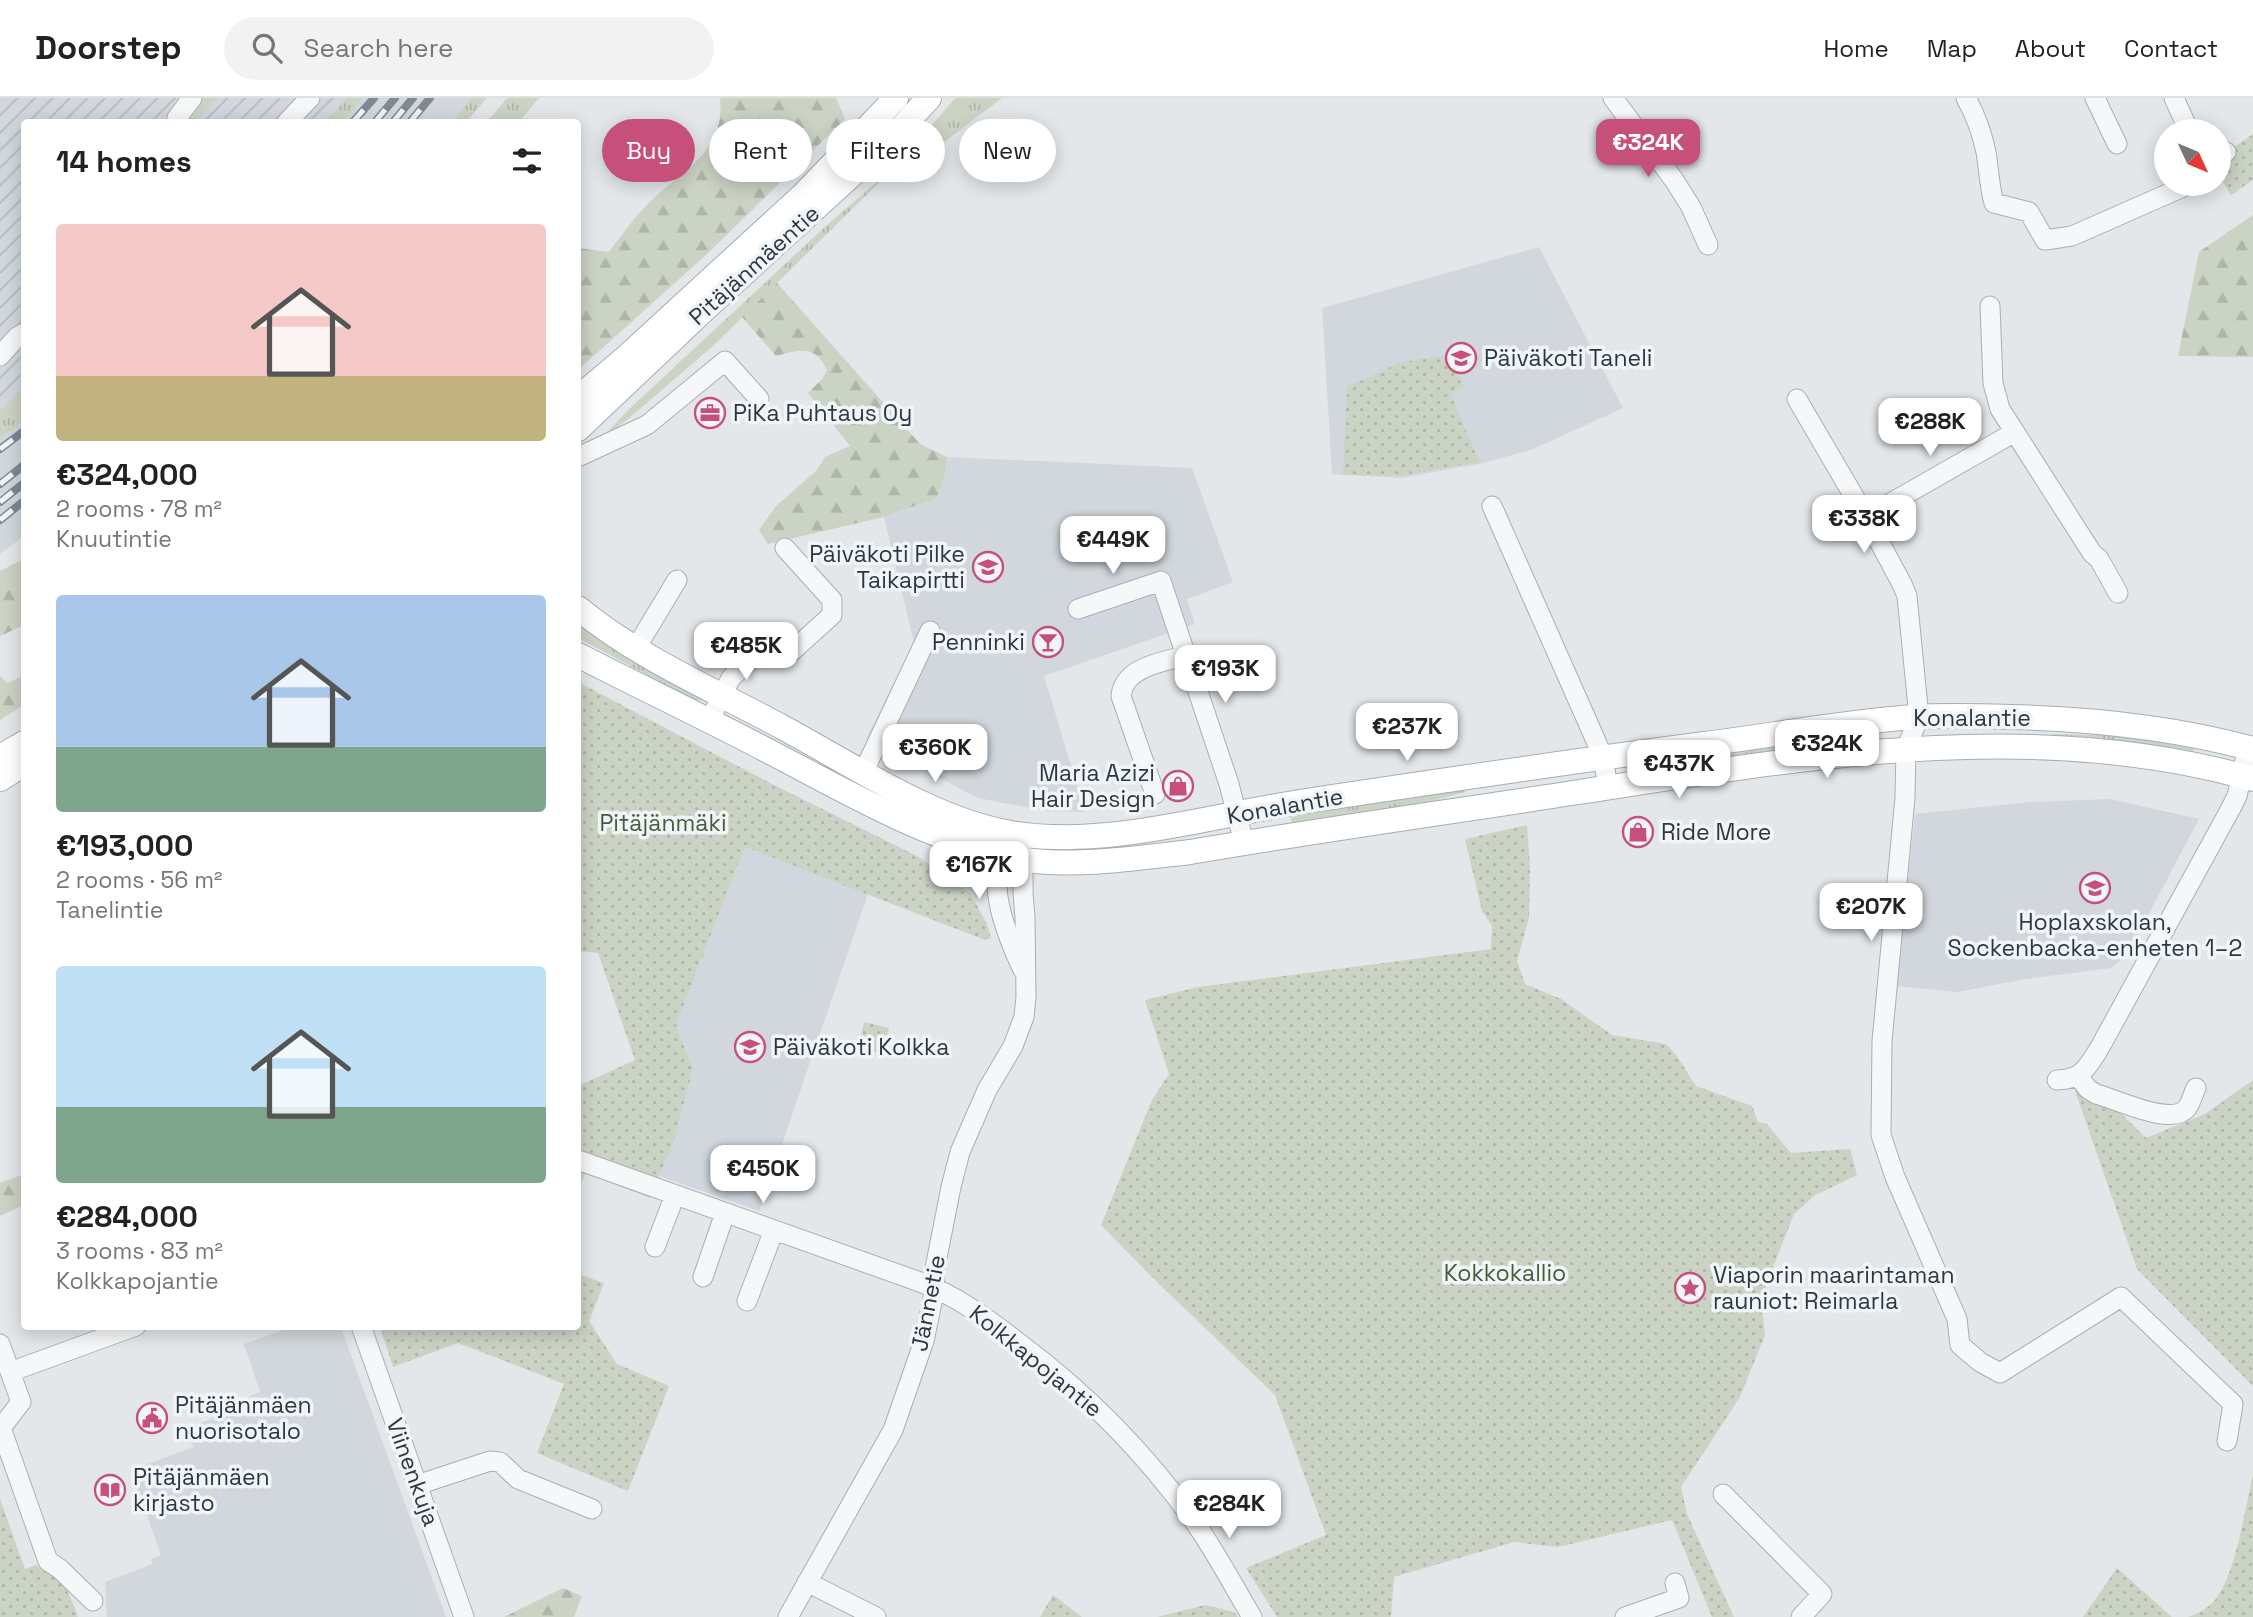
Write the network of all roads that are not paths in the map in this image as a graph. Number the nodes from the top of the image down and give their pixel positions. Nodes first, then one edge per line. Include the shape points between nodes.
1 (192, 98) edge
2 (310, 98) edge
3 (896, 98) edge
4 (929, 98) edge
5 (1613, 98) edge
6 (1966, 98) edge
7 (2095, 98) edge
8 (2174, 98) edge
9 (177, 118) dead end
10 (290, 119) edge
11 (2184, 119) edge
12 (2117, 144) dead end
13 (2163, 196) edge
14 (1708, 245) dead end
15 (1990, 306) dead end
16 (21, 335) edge
17 (0, 356) edge
18 (581, 395) edge
19 (759, 399) dead end
20 (1797, 399) dead end
21 (581, 426) edge
22 (2015, 432) junction
23 (581, 456) edge
24 (1492, 506) dead end
25 (1866, 517) junction
26 (785, 548) dead end
27 (677, 580) dead end
28 (2118, 593) dead end
29 (1078, 609) dead end
30 (581, 610) edge
31 (930, 631) dead end
32 (636, 648) junction
33 (1188, 655) junction
34 (581, 657) edge
35 (722, 695) junction
36 (1919, 717) junction
37 (709, 721) junction
38 (21, 745) edge
39 (2250, 748) edge
40 (1906, 749) junction
41 (0, 757) edge
42 (1603, 757) junction
43 (21, 766) edge
44 (864, 771) junction
45 (2247, 778) edge
46 (0, 779) edge
47 (1608, 788) junction
48 (1155, 794) dead end
49 (1238, 813) junction
50 (1015, 834) junction
51 (1244, 843) junction
52 (1011, 857) junction
53 (2078, 1076) junction
54 (2057, 1080) dead end
55 (2196, 1088) dead end
56 (581, 1161) edge
57 (676, 1195) junction
58 (725, 1213) junction
59 (774, 1230) junction
60 (656, 1247) dead end
61 (703, 1277) dead end
62 (935, 1288) junction
63 (747, 1301) dead end
64 (125, 1330) edge
65 (362, 1330) edge
66 (0, 1344) edge
67 (10, 1372) junction
68 (2227, 1441) dead end
69 (417, 1485) junction
70 (1723, 1494) dead end
71 (593, 1508) dead end
72 (807, 1582) junction
73 (1675, 1583) dead end
74 (93, 1601) dead end
75 (1635, 1615) edge
76 (464, 1617) edge
77 (788, 1617) edge
78 (876, 1617) edge
79 (1252, 1617) edge
80 (1801, 1617) edge

1 - 9 street
2 - 10 street
3 - 18 main road, Pitäjänmäentie via 804,194
4 - 21 main road, Pitäjänmäentie via 891,139
5 - 14 street via 1691,206
6 - 13 street via 1985,149 1994,203 2029,212 2045,240 2072,236
7 - 12 street
8 - 11 street
15 - 22 street via 1996,401
16 - 17 street
19 - 23 street via 725,361 647,425
20 - 25 street
22 - 25 street
22 - 28 street
24 - 42 street
25 - 36 street via 1907,596
26 - 35 street via 832,600 832,615 790,653 755,653
27 - 32 street
29 - 33 street via 1161,581
30 - 32 main road, Konalantie
31 - 44 street
32 - 35 main road, Konalantie
33 - 48 street via 1136,671 1122,688
33 - 49 street
34 - 37 main road, Konalantie
35 - 37 street
35 - 44 main road, Konalantie
36 - 39 main road, Konalantie via 2075,718 2146,726
36 - 40 street
36 - 42 main road, Konalantie
37 - 52 main road, Konalantie via 900,818
38 - 41 main road
39 - 45 street
40 - 45 main road, Konalantie via 2080,750 2140,756
40 - 47 main road, Konalantie
40 - 68 street via 1882,1041 1881,1135 1957,1320 1960,1345 2000,1373 2121,1297 2233,1404
42 - 47 street
42 - 49 main road, Konalantie
43 - 46 main road
44 - 50 main road, Konalantie via 945,813
45 - 53 street via 2099,1049
47 - 51 main road, Konalantie
49 - 50 main road, Konalantie via 1111,834
49 - 51 street
50 - 52 street
51 - 52 main road, Konalantie via 1131,859
52 - 62 street, Jännetie via 998,892 1002,917 1025,974 1026,997 1013,1046 987,1090 960,1152 934,1273
53 - 54 street
53 - 55 street via 2096,1094 2163,1115 2186,1109
56 - 57 street, Kolkkapojantie
57 - 58 street, Kolkkapojantie
57 - 60 street
58 - 59 street, Kolkkapojantie
58 - 61 street
59 - 62 street, Kolkkapojantie
59 - 63 street
62 - 72 street, Jännetie via 924,1341 893,1430
62 - 79 street, Kolkkapojantie via 959,1298 1006,1332 1104,1416 1147,1461 1195,1523
64 - 67 street
65 - 69 street, Viinenkuja
66 - 67 street
67 - 74 street via 20,1402 1,1428 48,1562
69 - 71 street via 490,1461 500,1462 517,1479
69 - 76 street, Viinenkuja
70 - 80 street via 1822,1594
72 - 77 street, Jännetie
72 - 78 street
73 - 75 street via 1679,1598

